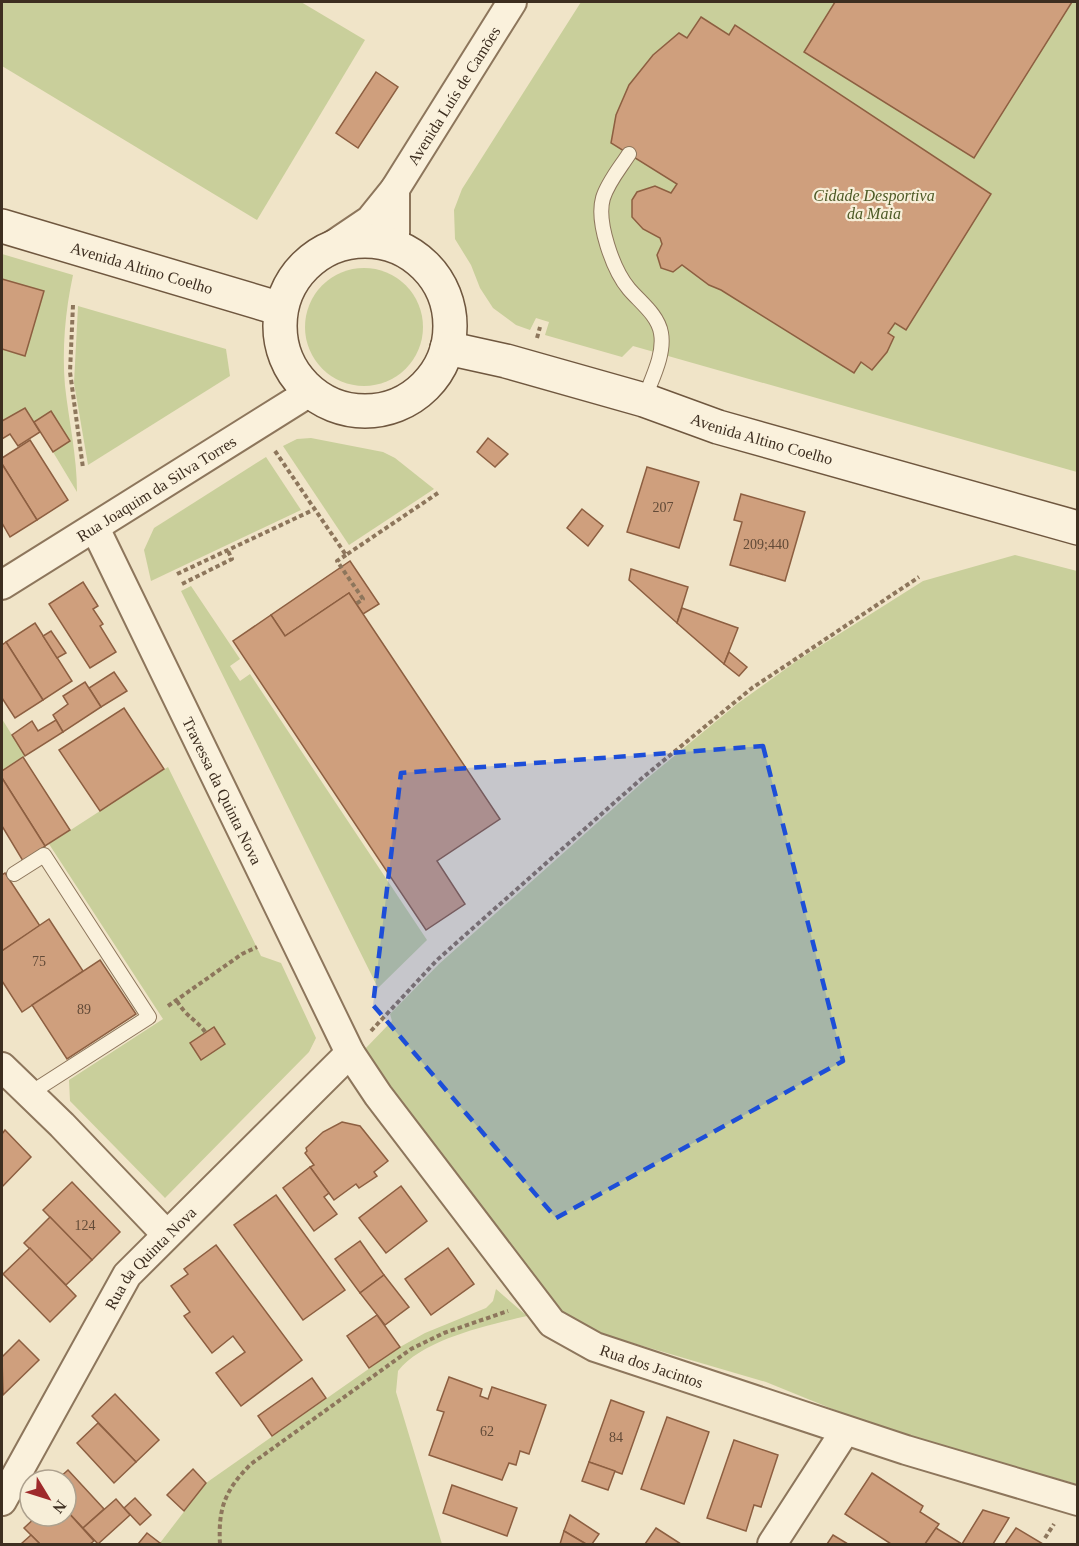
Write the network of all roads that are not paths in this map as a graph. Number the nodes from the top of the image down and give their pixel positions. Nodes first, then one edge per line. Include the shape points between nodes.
1 (512, 2) edge
2 (629, 154) dead end
3 (395, 189) junction
4 (2, 226) edge
5 (395, 246) junction
6 (327, 249) junction
7 (281, 309) junction
8 (447, 348) junction
9 (310, 392) junction
10 (644, 400) junction
11 (95, 528) junction
12 (1077, 528) edge
13 (2, 585) edge
14 (14, 874) dead end
15 (350, 1053) junction
16 (2, 1067) edge
17 (29, 1094) junction
18 (166, 1234) junction
19 (845, 1431) junction
20 (5, 1485) edge
21 (1077, 1500) edge
22 (772, 1545) edge

1 - 3 street, Avenida Luís de Camões
2 - 10 lane via 603,199 601,217 613,259 626,286 658,322 662,336
3 - 5 street
3 - 6 street, Avenida Luís de Camões via 370,220
4 - 7 main road, Avenida Altino Coelho
5 - 6 main road via 350,241
5 - 8 main road via 417,258 446,299 450,323
6 - 7 main road via 297,273
7 - 9 main road via 281,346 292,371
8 - 9 main road via 434,376 411,397 383,410 357,411 332,405
8 - 10 main road, Avenida Altino Coelho
9 - 11 street, Rua Joaquim da Silva Torres
10 - 12 main road, Avenida Altino Coelho via 718,427
11 - 13 street, Rua Joaquim da Silva Torres
11 - 15 street, Travessa da Quinta Nova
14 - 17 lane via 44,855 148,1017
15 - 18 street, Rua da Quinta Nova
15 - 19 street, Rua dos Jacintos via 552,1323 595,1347
16 - 17 street
17 - 18 street
18 - 20 street, Rua da Quinta Nova via 127,1275
19 - 21 street, Rua dos Jacintos
19 - 22 street

